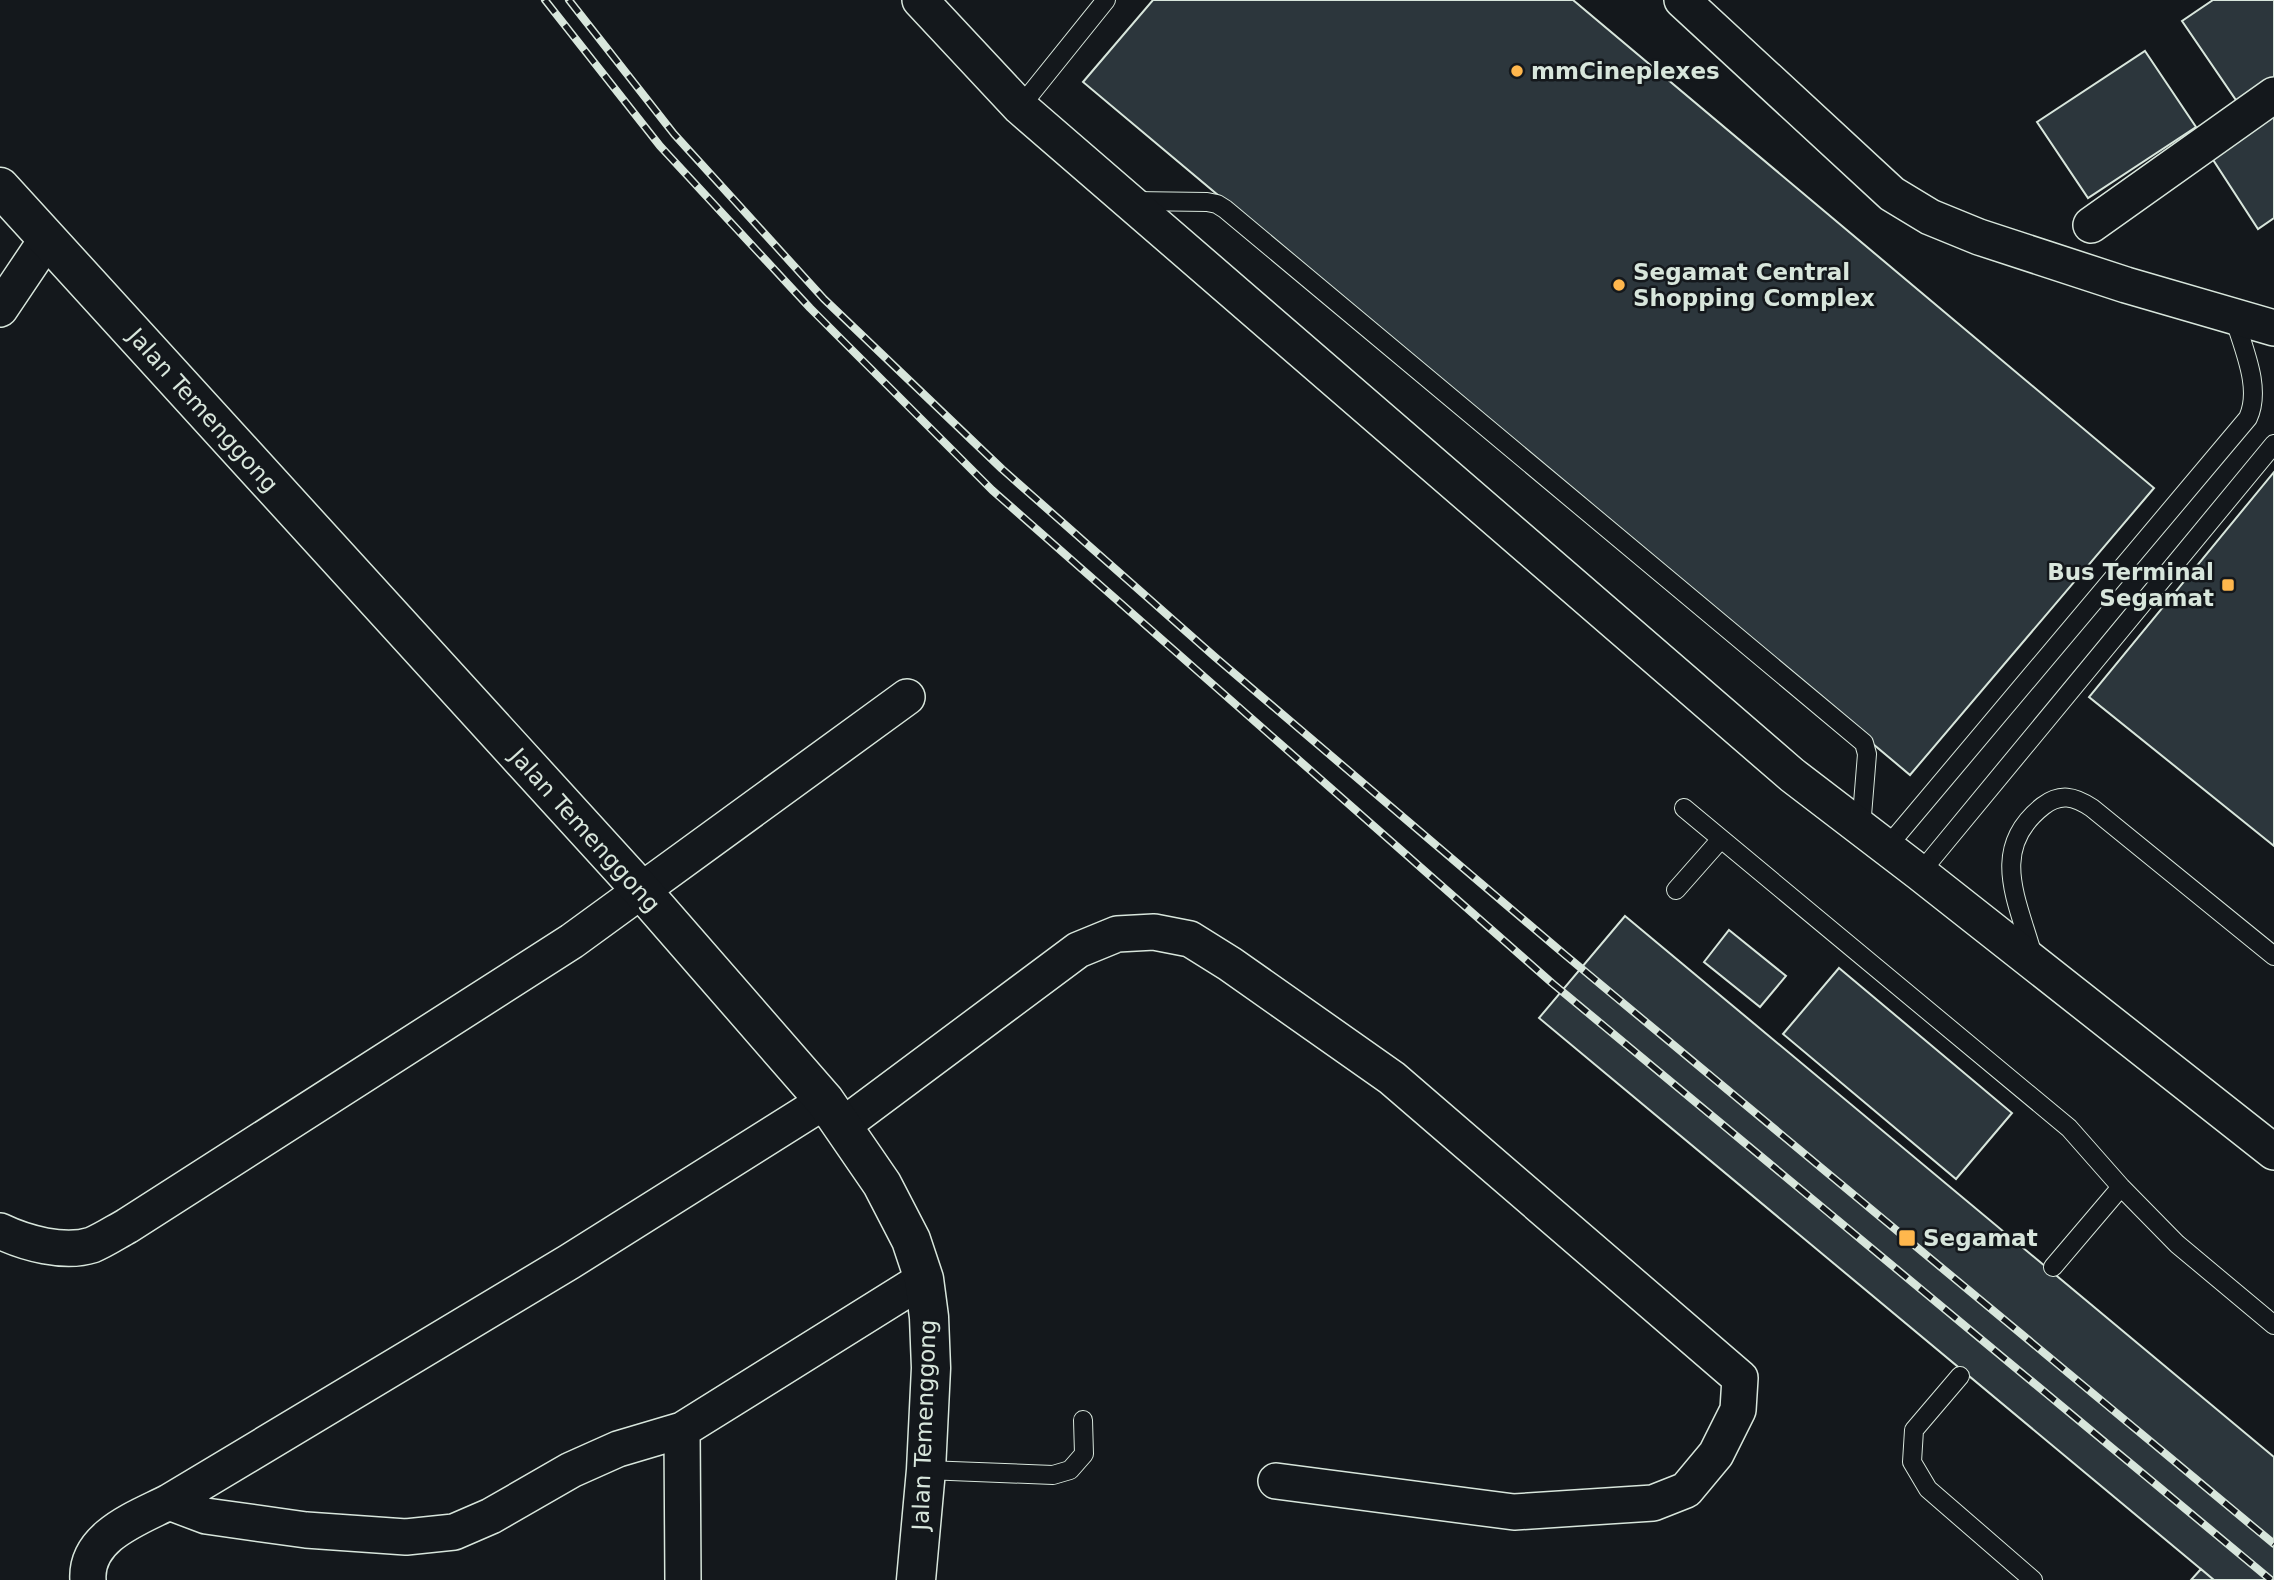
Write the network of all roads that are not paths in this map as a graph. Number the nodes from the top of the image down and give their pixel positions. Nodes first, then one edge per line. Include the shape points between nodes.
1 (920, 0) edge
2 (1105, 0) edge
3 (1682, 0) edge
4 (2274, 95) edge
5 (1020, 107) junction
6 (0, 187) edge
7 (1129, 201) junction
8 (2091, 225) dead end
9 (47, 239) junction
10 (0, 309) edge
11 (2234, 317) junction
12 (2274, 328) edge
13 (2274, 444) edge
14 (907, 697) dead end
15 (1684, 808) dead end
16 (1874, 838) junction
17 (1721, 839) junction
18 (1920, 873) junction
19 (1676, 890) dead end
20 (642, 891) junction
21 (2274, 956) edge
22 (2036, 967) junction
23 (834, 1113) junction
24 (2274, 1152) edge
25 (2121, 1187) junction
26 (0, 1231) edge
27 (2053, 1267) dead end
28 (924, 1279) junction
29 (2274, 1325) edge
30 (1960, 1376) dead end
31 (1083, 1420) dead end
32 (682, 1430) junction
33 (926, 1470) junction
34 (1276, 1481) dead end
35 (169, 1502) junction
36 (89, 1580) edge
37 (683, 1580) edge
38 (916, 1580) edge
39 (2033, 1580) edge

1 - 5 street
2 - 5 lane
3 - 11 street via 1892,194 1930,217 2016,249
4 - 8 street
5 - 7 street
6 - 9 street, Jalan Temenggong
7 - 16 street via 1792,775
7 - 16 lane via 1207,202 1225,209 1864,743
9 - 10 street
9 - 20 street, Jalan Temenggong
11 - 12 street
11 - 16 lane via 2253,389 2248,418
13 - 18 lane
14 - 20 street
15 - 17 lane
16 - 18 street
17 - 19 lane
17 - 25 lane via 2069,1128
18 - 22 street
20 - 23 street, Jalan Temenggong
20 - 26 street via 572,942 127,1226 91,1245 55,1248
21 - 22 lane via 2092,808 2068,797 2055,798 2040,808 2022,827 2010,852 2010,875
22 - 24 street
23 - 28 street, Jalan Temenggong via 882,1184 911,1240
23 - 34 street via 1078,950 1117,933 1154,932 1190,939 1392,1078 1740,1378 1738,1410 1716,1454 1686,1490 1653,1503 1514,1512
23 - 35 street via 569,1262
25 - 27 lane
25 - 29 lane via 2177,1244
28 - 32 street
28 - 33 street, Jalan Temenggong via 930,1368
30 - 39 lane via 1914,1430 1912,1462 1928,1489
31 - 33 lane via 1084,1454 1070,1470 1053,1475
32 - 35 street via 618,1449 571,1470 454,1532 406,1537 306,1530 206,1516
32 - 37 street
33 - 38 street, Jalan Temenggong
35 - 36 street via 110,1533 95,1552

